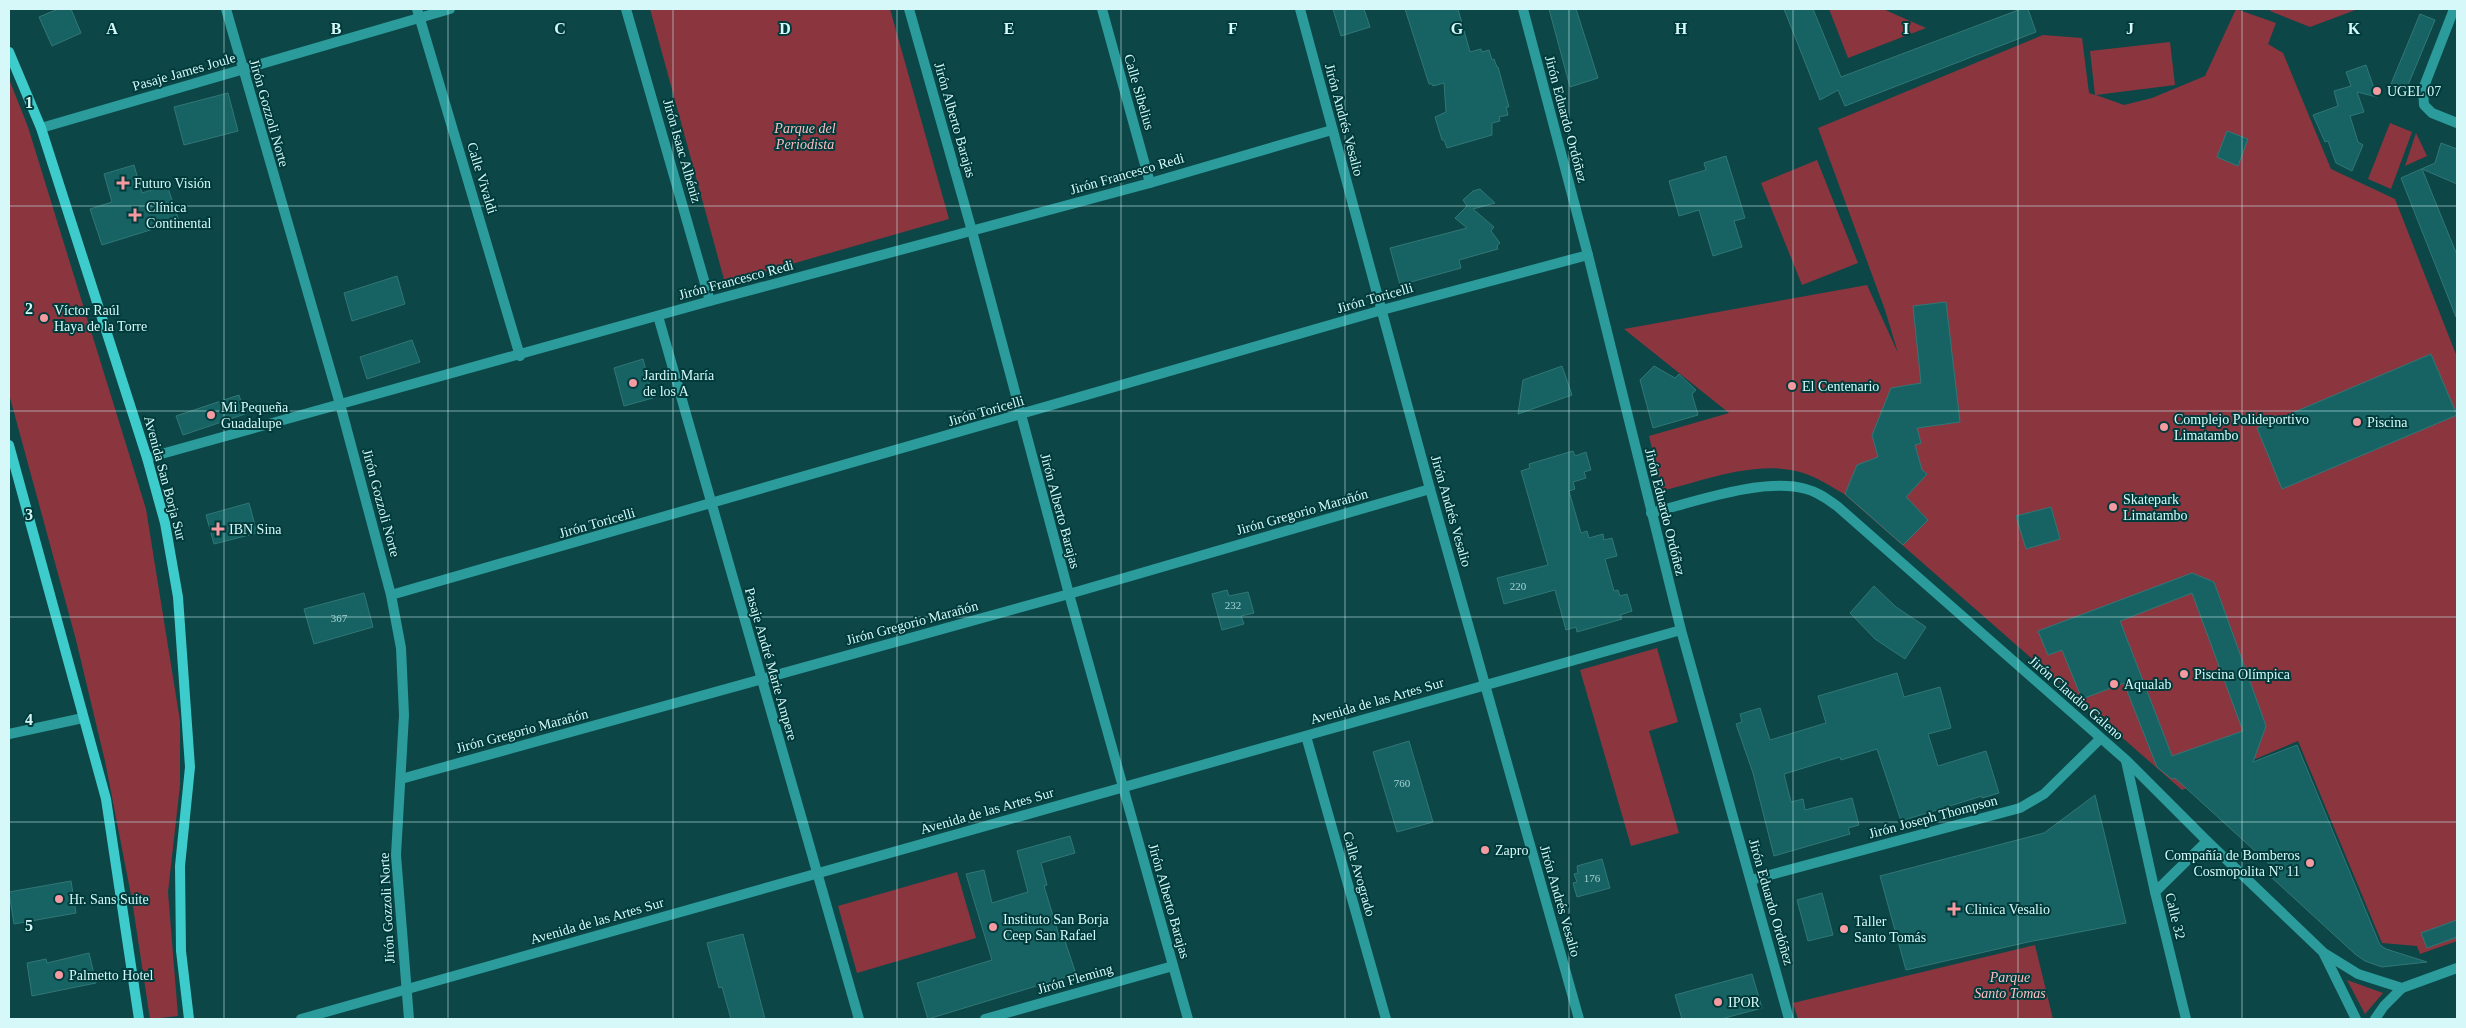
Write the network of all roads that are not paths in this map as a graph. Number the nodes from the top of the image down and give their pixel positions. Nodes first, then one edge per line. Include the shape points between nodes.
1 (226, 9) edge
2 (450, 9) edge
3 (626, 9) edge
4 (909, 9) edge
5 (1102, 9) edge
6 (1300, 9) edge
7 (1523, 9) edge
8 (2454, 9) edge
9 (419, 13) edge
10 (9, 52) edge
11 (242, 70) junction
12 (2457, 123) edge
13 (41, 128) junction
14 (1332, 130) junction
15 (1150, 183) junction
16 (972, 231) junction
17 (1588, 255) junction
18 (710, 301) junction
19 (1382, 310) junction
20 (658, 316) junction
21 (520, 356) junction
22 (340, 404) junction
23 (1020, 416) junction
24 (9, 444) edge
25 (147, 458) junction
26 (1430, 489) junction
27 (710, 505) junction
28 (1651, 513) junction
29 (1069, 594) junction
30 (391, 595) junction
31 (1681, 630) junction
32 (762, 679) junction
33 (1485, 686) junction
34 (83, 718) junction
35 (9, 734) edge
36 (1306, 736) junction
37 (2100, 739) junction
38 (2126, 760) junction
39 (401, 779) junction
40 (1124, 786) junction
41 (2207, 841) junction
42 (818, 873) junction
43 (1751, 880) junction
44 (2155, 892) junction
45 (2324, 953) junction
46 (1173, 966) junction
47 (2457, 968) edge
48 (2402, 988) junction
49 (406, 989) junction
50 (992, 1018) edge
51 (140, 1019) edge
52 (189, 1019) edge
53 (301, 1019) edge
54 (409, 1019) edge
55 (860, 1019) edge
56 (1188, 1019) edge
57 (1386, 1019) edge
58 (1579, 1019) edge
59 (1789, 1019) edge
60 (2186, 1019) edge
61 (2356, 1019) edge
62 (2375, 1019) edge

1 - 11 street, Jirón Gozzoli Norte
2 - 9 street, Pasaje James Joule
3 - 18 street, Jirón Isaac Albéniz
4 - 16 street, Jirón Alberto Barajas
5 - 15 street, Calle Sibelius
6 - 14 street, Jirón Andrés Vesalio
7 - 17 street, Jirón Eduardo Ordóñez
8 - 12 street via 2423,90 2424,105 2432,113
9 - 11 street, Pasaje James Joule
9 - 21 street, Calle Vivaldi
10 - 13 main road, Avenida San Borja Sur
11 - 13 street, Pasaje James Joule
11 - 22 street, Jirón Gozzoli Norte
13 - 25 main road, Avenida San Borja Sur
14 - 15 street, Jirón Francesco Redi
14 - 19 street, Jirón Andrés Vesalio
15 - 16 street, Jirón Francesco Redi
16 - 18 street, Jirón Francesco Redi
16 - 23 street, Jirón Alberto Barajas
17 - 19 street, Jirón Toricelli
17 - 28 street, Jirón Eduardo Ordóñez
18 - 20 street, Jirón Francesco Redi
19 - 23 street, Jirón Toricelli
19 - 26 street, Jirón Andrés Vesalio
20 - 21 street, Jirón Francesco Redi
20 - 27 street, Pasaje André Marie Ampere
21 - 22 street, Jirón Francesco Redi
22 - 25 street, Jirón Francesco Redi
22 - 30 street, Jirón Gozzoli Norte
23 - 27 street, Jirón Toricelli
23 - 29 street, Jirón Alberto Barajas
24 - 34 main road
25 - 52 main road, Avenida San Borja Sur via 167,532 178,597 185,683 190,767 180,866 180,952
26 - 29 street, Jirón Gregorio Marañón
26 - 33 street, Jirón Andrés Vesalio
27 - 30 street, Jirón Toricelli
27 - 32 street, Pasaje André Marie Ampere
28 - 31 street, Jirón Eduardo Ordóñez
28 - 37 street, Jirón Claudio Galeno via 1762,486 1796,487 1818,494 1837,506
29 - 32 street, Jirón Gregorio Marañón
29 - 40 street, Jirón Alberto Barajas
30 - 39 street, Jirón Gozzoli Norte via 401,658 404,715
31 - 33 street, Avenida de las Artes Sur
31 - 43 street, Jirón Eduardo Ordóñez
32 - 39 street, Jirón Gregorio Marañón
32 - 42 street, Pasaje André Marie Ampere
33 - 36 street, Avenida de las Artes Sur
33 - 58 street, Jirón Andrés Vesalio
34 - 35 street
34 - 51 main road via 106,799
36 - 40 street, Avenida de las Artes Sur
36 - 57 street, Calle Avogrado
37 - 38 street, Jirón Claudio Galeno
37 - 43 street, Jirón Joseph Thompson via 2044,794 2020,808
38 - 41 street, Jirón Claudio Galeno
38 - 44 street, Calle 32
39 - 49 street, Jirón Gozzoli Norte via 396,855
40 - 42 street, Avenida de las Artes Sur
40 - 46 street, Jirón Alberto Barajas
41 - 44 street
41 - 45 street, Jirón Claudio Galeno
42 - 49 street, Avenida de las Artes Sur
42 - 55 street, Pasaje André Marie Ampere
43 - 59 street, Jirón Eduardo Ordóñez
44 - 60 street, Calle 32
45 - 48 street, Jirón Claudio Galeno via 2358,974
45 - 61 street
46 - 50 street, Jirón Fleming
46 - 56 street, Jirón Alberto Barajas
47 - 48 street
48 - 62 street
49 - 53 street, Avenida de las Artes Sur
49 - 54 street, Jirón Gozzoli Norte

